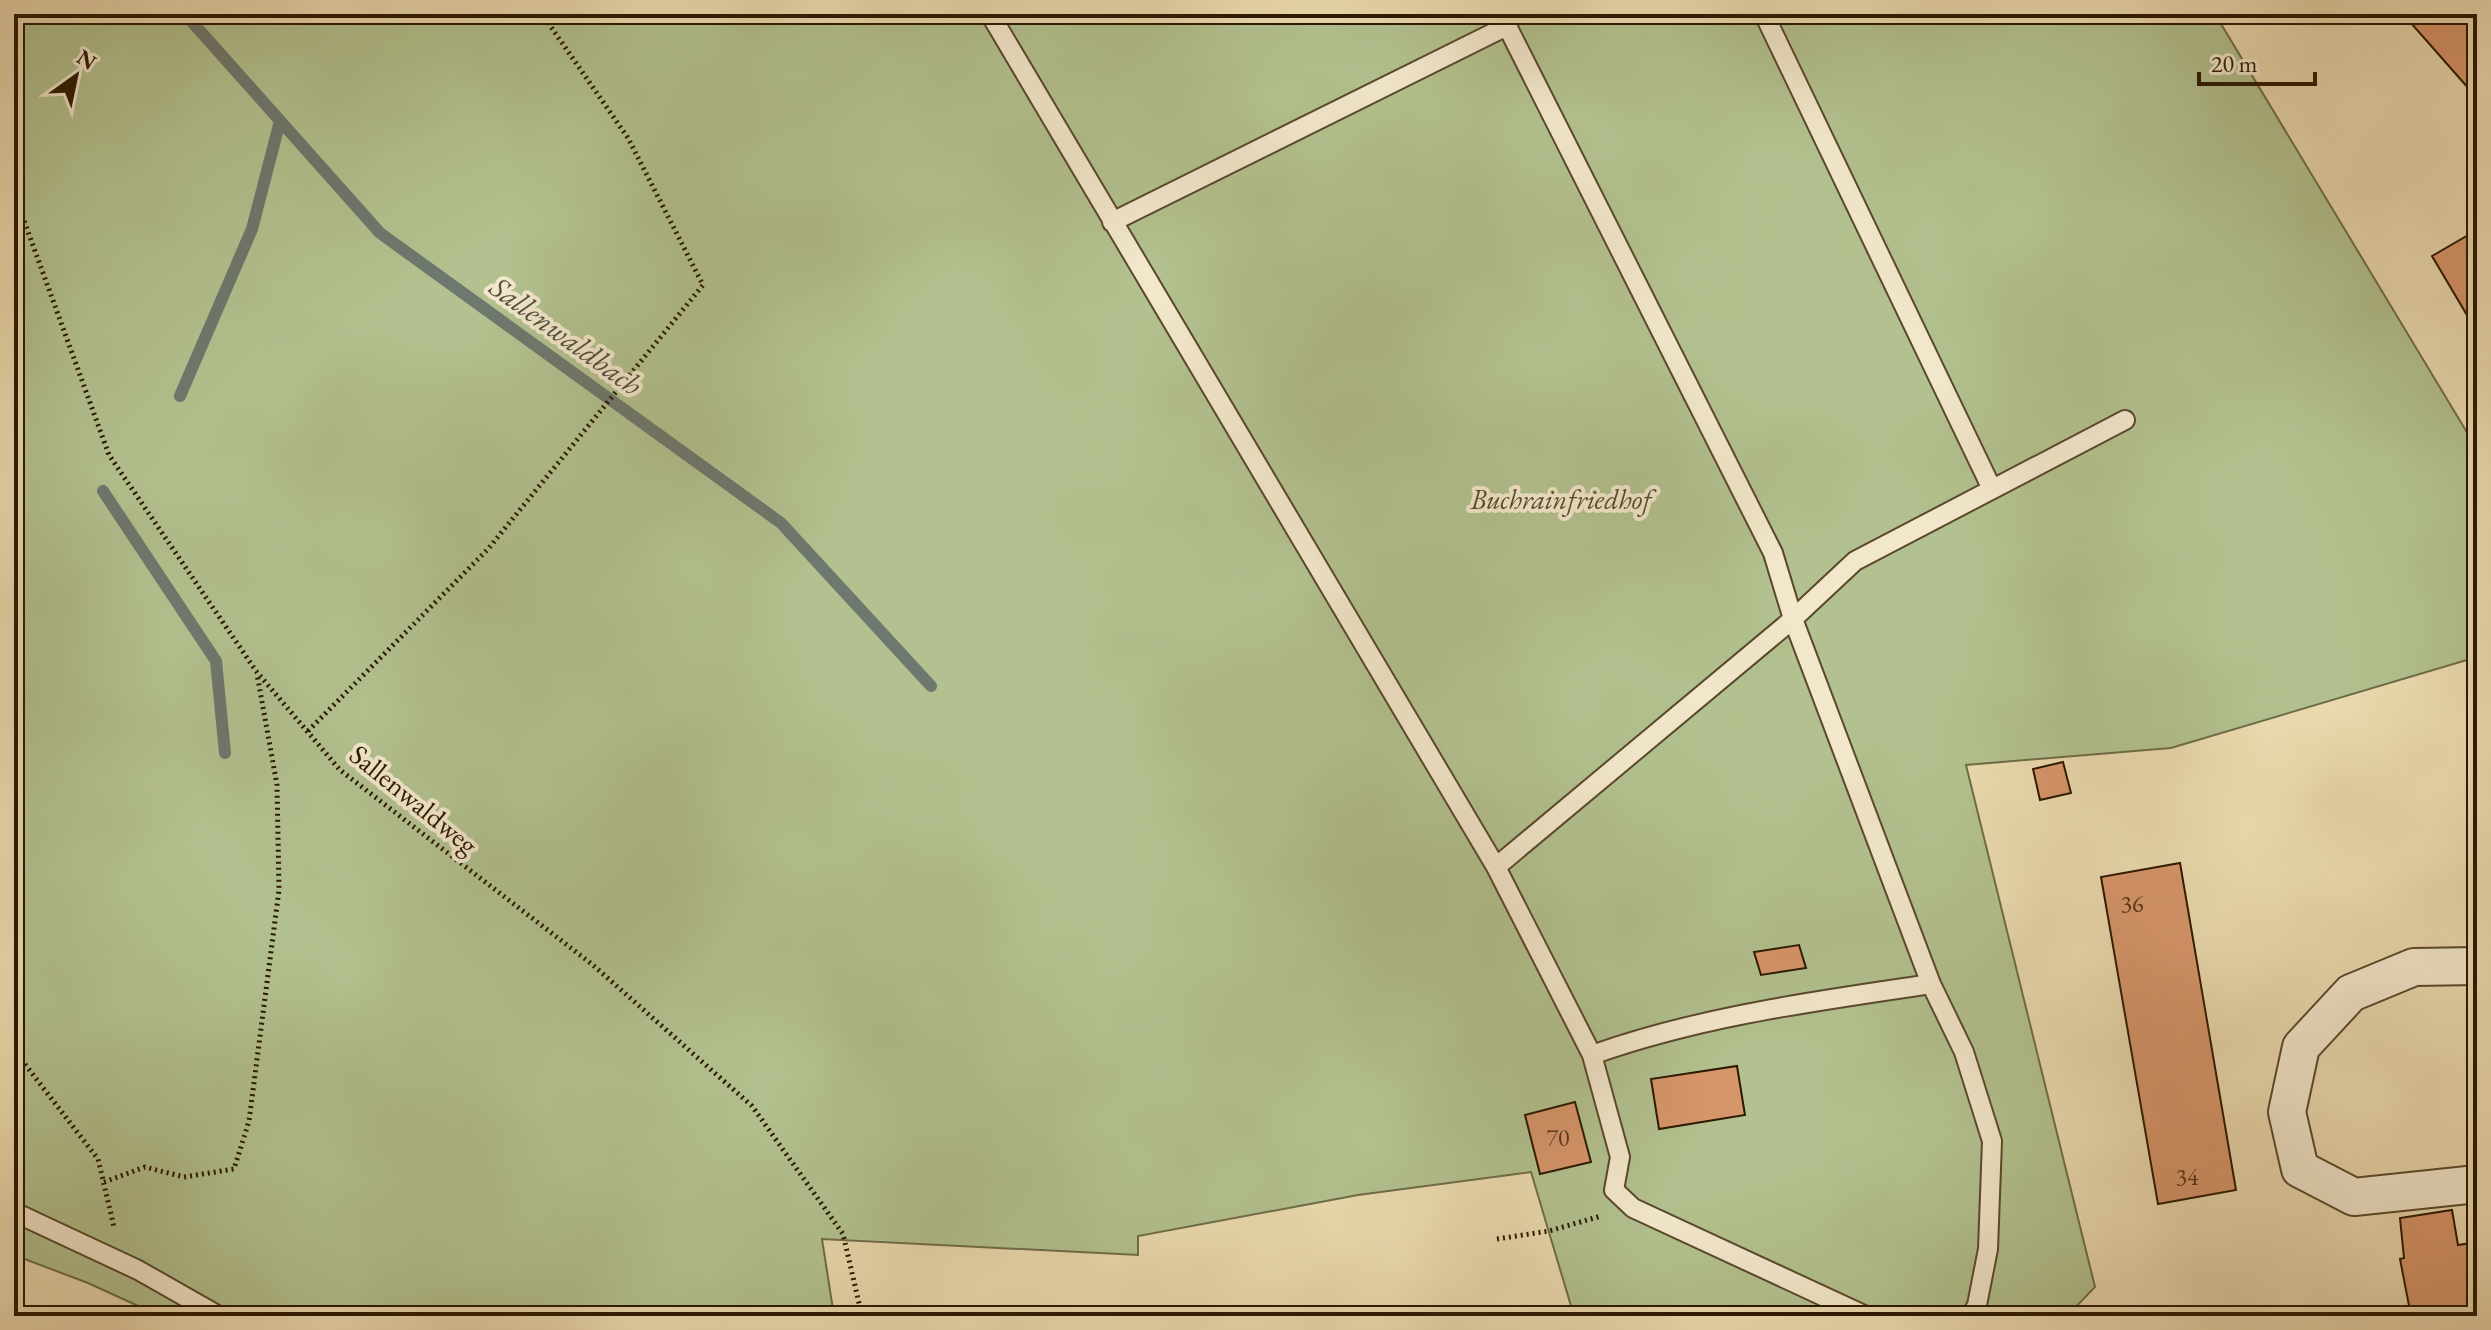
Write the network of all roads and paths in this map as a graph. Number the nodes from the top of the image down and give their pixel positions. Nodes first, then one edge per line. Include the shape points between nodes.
1 (542, 14) edge
2 (990, 14) edge
3 (1764, 14) edge
4 (1505, 18) edge
5 (14, 193) edge
6 (1112, 222) junction
7 (2125, 420) dead end
8 (1992, 489) junction
9 (1793, 619) junction
10 (256, 671) junction
11 (308, 731) junction
12 (1496, 867) junction
13 (2477, 966) edge
14 (1931, 984) junction
15 (14, 1050) edge
16 (1592, 1055) junction
17 (104, 1182) junction
18 (2477, 1184) edge
19 (1633, 1208) junction
20 (14, 1212) edge
21 (1497, 1239) dead end
22 (121, 1262) junction
23 (219, 1316) edge
24 (862, 1316) edge
25 (1866, 1316) edge
26 (1971, 1316) edge

1 - 11 path via 628,138 703,285 488,549
2 - 6 lane
3 - 8 lane
4 - 6 lane
4 - 9 lane via 1773,553
5 - 10 path, Sallenwaldweg via 109,455
6 - 12 lane
7 - 8 lane
8 - 9 lane via 1855,561
9 - 12 lane
9 - 14 lane
10 - 11 path, Sallenwaldweg
10 - 17 path via 277,785 279,890 249,1121 234,1169 184,1177 145,1167
11 - 24 path, Sallenwaldweg via 340,770 593,965 752,1106 843,1234
12 - 16 lane
13 - 18 street via 2414,967 2351,993 2301,1047 2287,1112 2300,1169 2354,1197
14 - 16 lane via 1781,1006 1643,1037
14 - 26 lane via 1964,1052 1992,1141 1988,1249
15 - 17 path via 98,1159
16 - 19 lane via 1620,1157 1614,1190
17 - 22 path
19 - 21 path
19 - 25 lane
20 - 22 lane
22 - 23 lane

